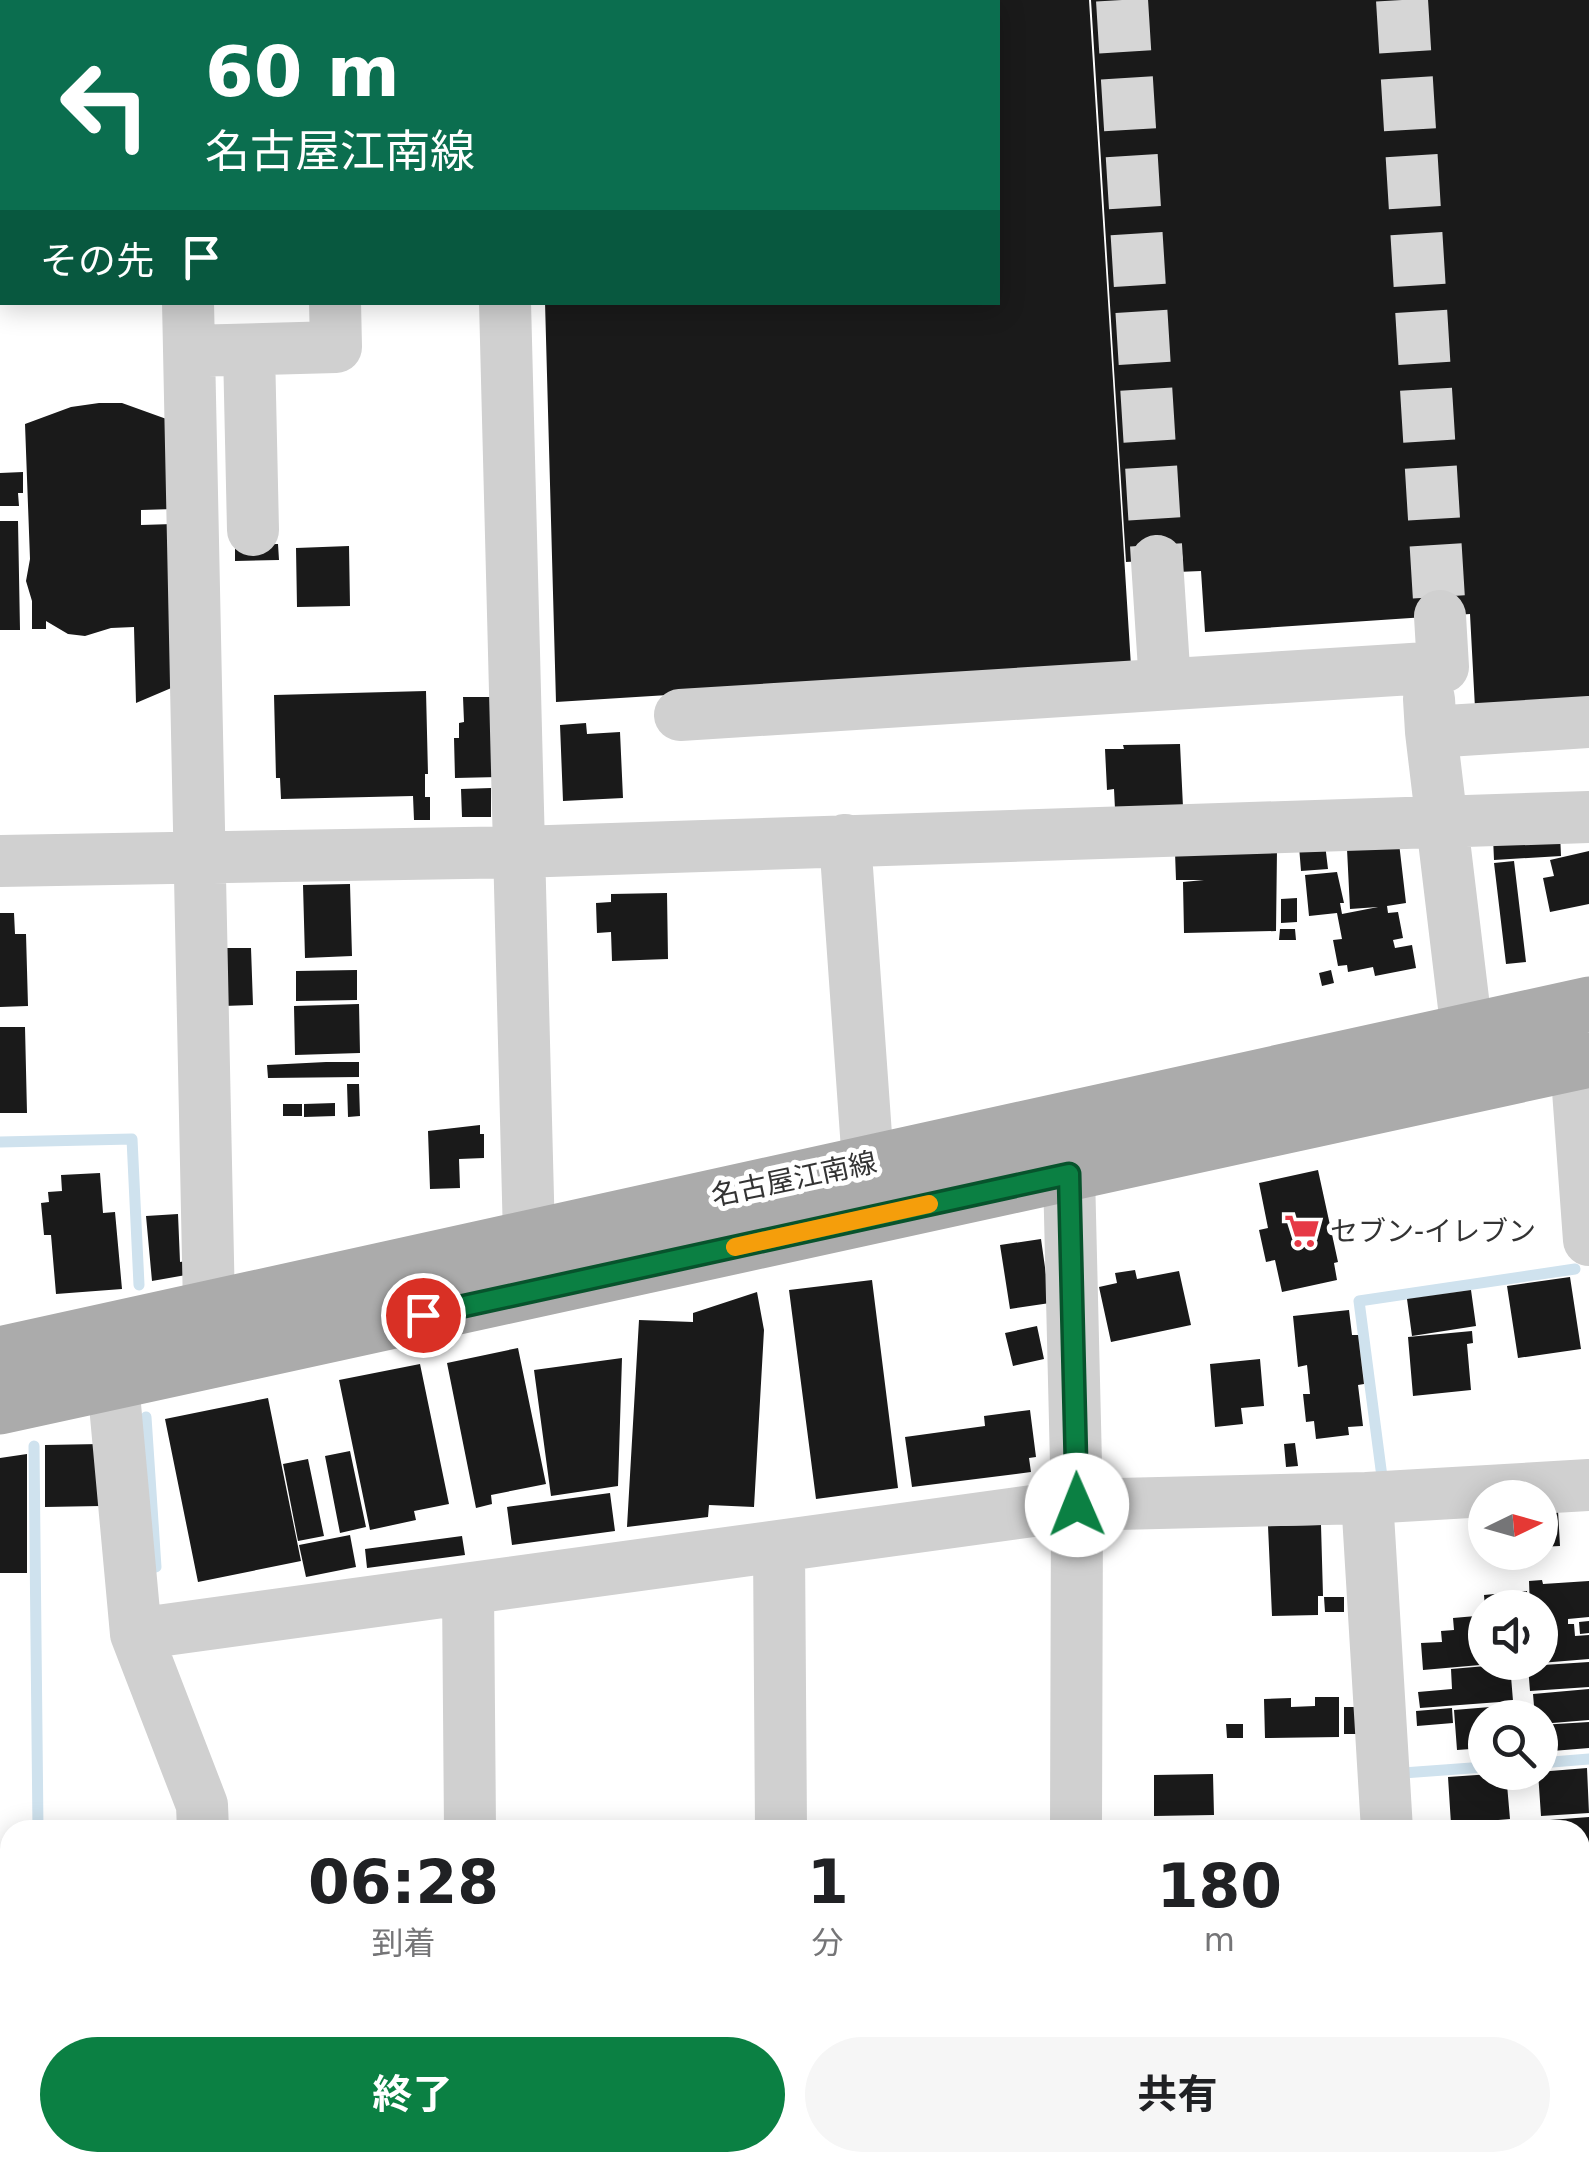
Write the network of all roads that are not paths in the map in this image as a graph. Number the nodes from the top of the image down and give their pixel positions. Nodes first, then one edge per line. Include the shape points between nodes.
1 (336, 305) edge
2 (506, 305) edge
3 (189, 327) edge
4 (249, 350) junction
5 (253, 530) dead end
6 (1157, 560) tunnel mouth
7 (1440, 616) tunnel mouth
8 (1426, 668) junction
9 (1165, 684) junction
10 (680, 715) dead end
11 (1589, 722) edge
12 (1431, 732) junction
13 (1589, 817) edge
14 (1441, 819) junction
15 (846, 840) junction
16 (519, 852) junction
17 (201, 857) junction
18 (0, 861) edge
19 (1589, 1004) edge
20 (1466, 1031) junction
21 (1583, 1062) edge
22 (1473, 1086) junction
23 (868, 1162) junction
24 (1069, 1174) junction
25 (529, 1237) junction
26 (1589, 1240) edge
27 (210, 1308) junction
28 (0, 1354) edge
29 (113, 1382) junction
30 (0, 1407) edge
31 (1589, 1485) edge
32 (1366, 1498) junction
33 (1077, 1505) junction
34 (779, 1546) junction
35 (468, 1589) junction
36 (136, 1634) junction
37 (202, 1820) edge
38 (470, 1820) edge
39 (781, 1820) edge
40 (1076, 1820) edge
41 (1386, 1820) edge

1 - 4 street via 336,348
2 - 16 street
3 - 4 street
3 - 17 street
4 - 5 street
6 - 9 street
7 - 8 street via 1443,667
8 - 9 street
8 - 12 street
9 - 10 street
11 - 12 street
12 - 14 street
13 - 14 street
14 - 15 street
14 - 20 street
15 - 16 street
15 - 23 street
16 - 17 street
16 - 25 street
17 - 18 street
17 - 27 street
19 - 20 main road, 名古屋江南線
20 - 22 street
20 - 23 main road, 名古屋江南線
21 - 22 main road, 名古屋江南線
21 - 26 street
22 - 24 main road, 名古屋江南線
23 - 25 main road, 名古屋江南線
24 - 29 main road, 名古屋江南線
24 - 33 street
25 - 27 main road, 名古屋江南線
27 - 28 main road, 名古屋江南線
29 - 30 main road, 名古屋江南線
29 - 36 street
31 - 32 street
32 - 33 street
32 - 41 street
33 - 34 street
33 - 40 street
34 - 35 street
34 - 39 street
35 - 36 street
35 - 38 street
36 - 37 street

